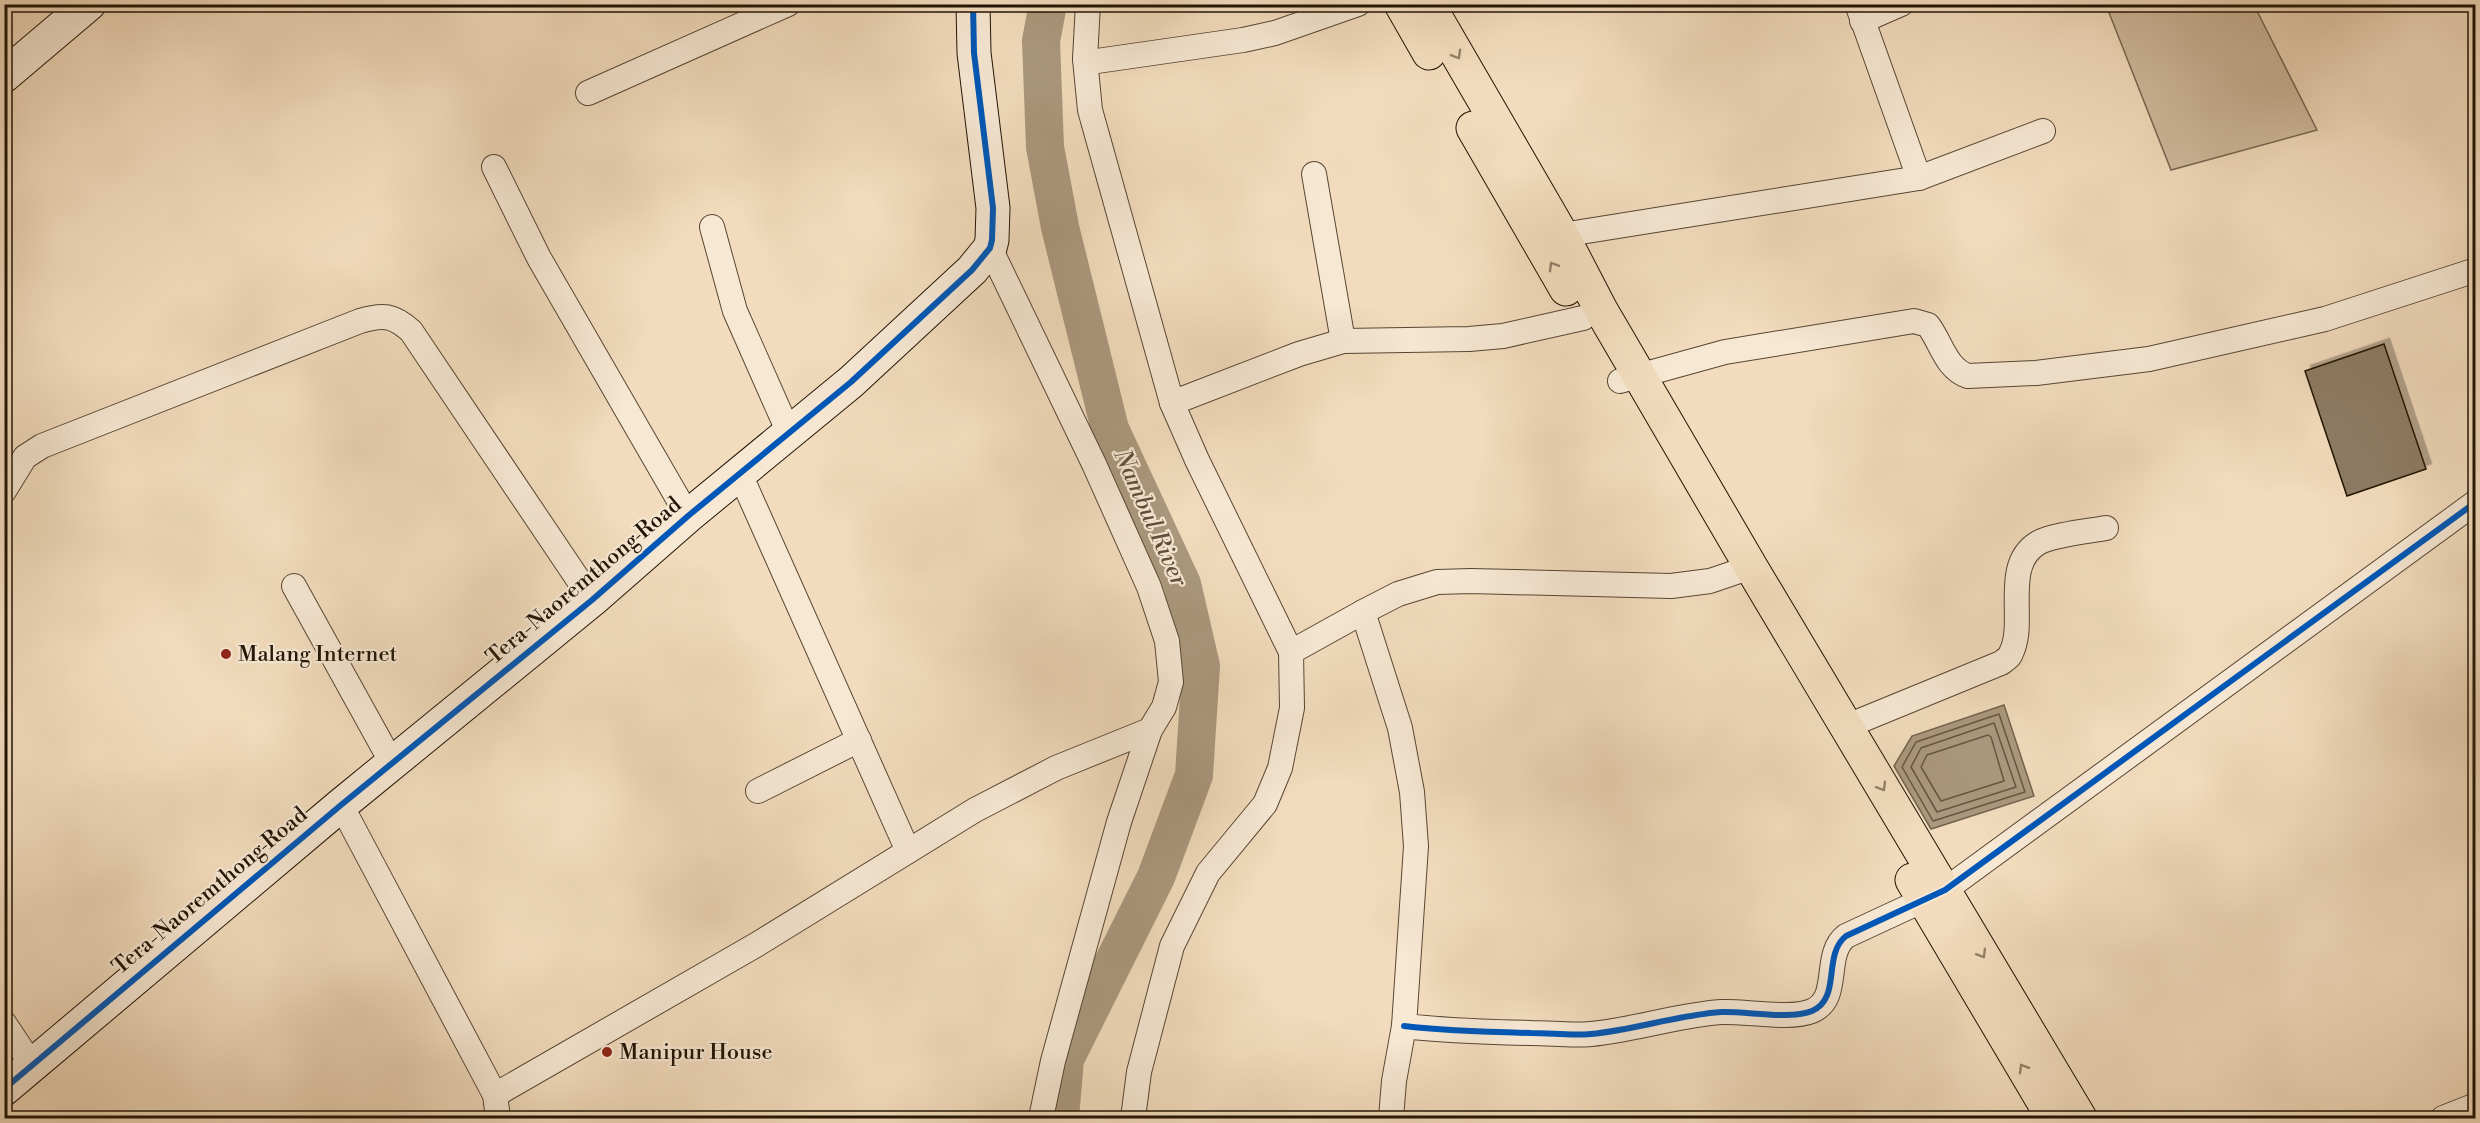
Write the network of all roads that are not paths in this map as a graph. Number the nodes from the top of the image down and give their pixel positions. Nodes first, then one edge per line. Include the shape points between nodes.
1 (89, 4) edge
2 (788, 4) edge
3 (973, 4) edge
4 (1088, 4) edge
5 (1358, 4) edge
6 (1401, 4) edge
7 (1428, 4) edge
8 (1901, 4) edge
9 (1860, 13) edge
10 (1085, 59) junction
11 (4, 76) edge
12 (588, 93) dead end
13 (2043, 131) dead end
14 (494, 167) dead end
15 (1314, 174) dead end
16 (1919, 178) junction
17 (712, 227) dead end
18 (1562, 235) junction
19 (990, 248) junction
20 (2475, 270) edge
21 (1583, 318) junction
22 (1342, 341) junction
23 (1630, 379) junction
24 (1172, 403) junction
25 (789, 433) junction
26 (740, 474) junction
27 (4, 491) edge
28 (2475, 502) edge
29 (688, 516) junction
30 (2106, 528) dead end
31 (1741, 570) junction
32 (294, 586) dead end
33 (592, 600) junction
34 (1363, 612) junction
35 (1291, 652) junction
36 (1845, 727) junction
37 (1150, 730) junction
38 (859, 740) junction
39 (392, 763) junction
40 (758, 791) dead end
41 (341, 805) junction
42 (908, 851) junction
43 (1934, 895) junction
44 (4, 1023) edge
45 (1404, 1026) junction
46 (32, 1065) junction
47 (4, 1089) edge
48 (495, 1095) junction
49 (2475, 1105) edge
50 (498, 1119) edge
51 (1041, 1119) edge
52 (1133, 1119) edge
53 (1391, 1119) edge
54 (2053, 1119) edge
55 (2080, 1119) edge
56 (2443, 1119) edge

1 - 11 street
2 - 12 street
3 - 19 street via 974,53 993,208
4 - 10 street
5 - 10 street via 1301,25 1243,40 1097,62
21 -> 6 main road
7 -> 18 main road
8 - 9 street
9 - 16 street
10 - 24 street via 1090,110
13 - 16 street
14 - 29 street via 539,258
15 - 22 street
16 - 18 street
17 - 25 street via 735,311
18 - 23 main road via 1601,310
19 - 25 street, Tera-Naoremthong Road via 972,270 868,366
19 - 37 street via 1094,464 1149,587 1167,641 1171,682 1164,706
20 - 23 street via 2325,318 2149,359 2036,373 1968,375 1952,367 1928,325 1914,321 1725,352
21 - 22 street via 1503,336
21 - 23 main road
22 - 24 street via 1229,379
23 - 31 main road
24 - 35 street
25 - 26 street, Tera-Naoremthong Road
26 - 29 street, Tera-Naoremthong Road
26 - 38 street
27 - 33 street via 25,457 42,446 360,321 390,317 411,331
28 - 43 street
29 - 33 street, Tera-Naoremthong Road
30 - 36 street via 2038,543 2028,552 2018,572 2013,646 2001,663
31 - 34 street via 1710,581 1671,586 1437,582 1398,594
31 - 36 main road
31 - 43 main road
32 - 39 street
33 - 39 street, Tera-Naoremthong Road
34 - 35 street
34 - 45 street via 1400,728 1412,792 1416,846
35 - 52 street via 1292,708 1276,780 1265,804 1208,873 1172,946 1139,1072
36 -> 43 main road
37 - 42 street via 1056,768
37 - 51 street via 1119,822 1056,1050
38 - 40 street
38 - 42 street
39 - 41 street, Tera-Naoremthong Road
41 - 46 street, Tera-Naoremthong Road
41 - 48 street
42 - 48 street via 756,945
43 - 45 street via 1855,930 1838,942 1828,993 1824,1003 1812,1011 1778,1015 1723,1012 1590,1034
54 -> 43 main road
43 -> 55 main road
44 - 46 street
45 - 53 street
46 - 47 street, Tera-Naoremthong Road
48 - 50 street
49 - 56 street

